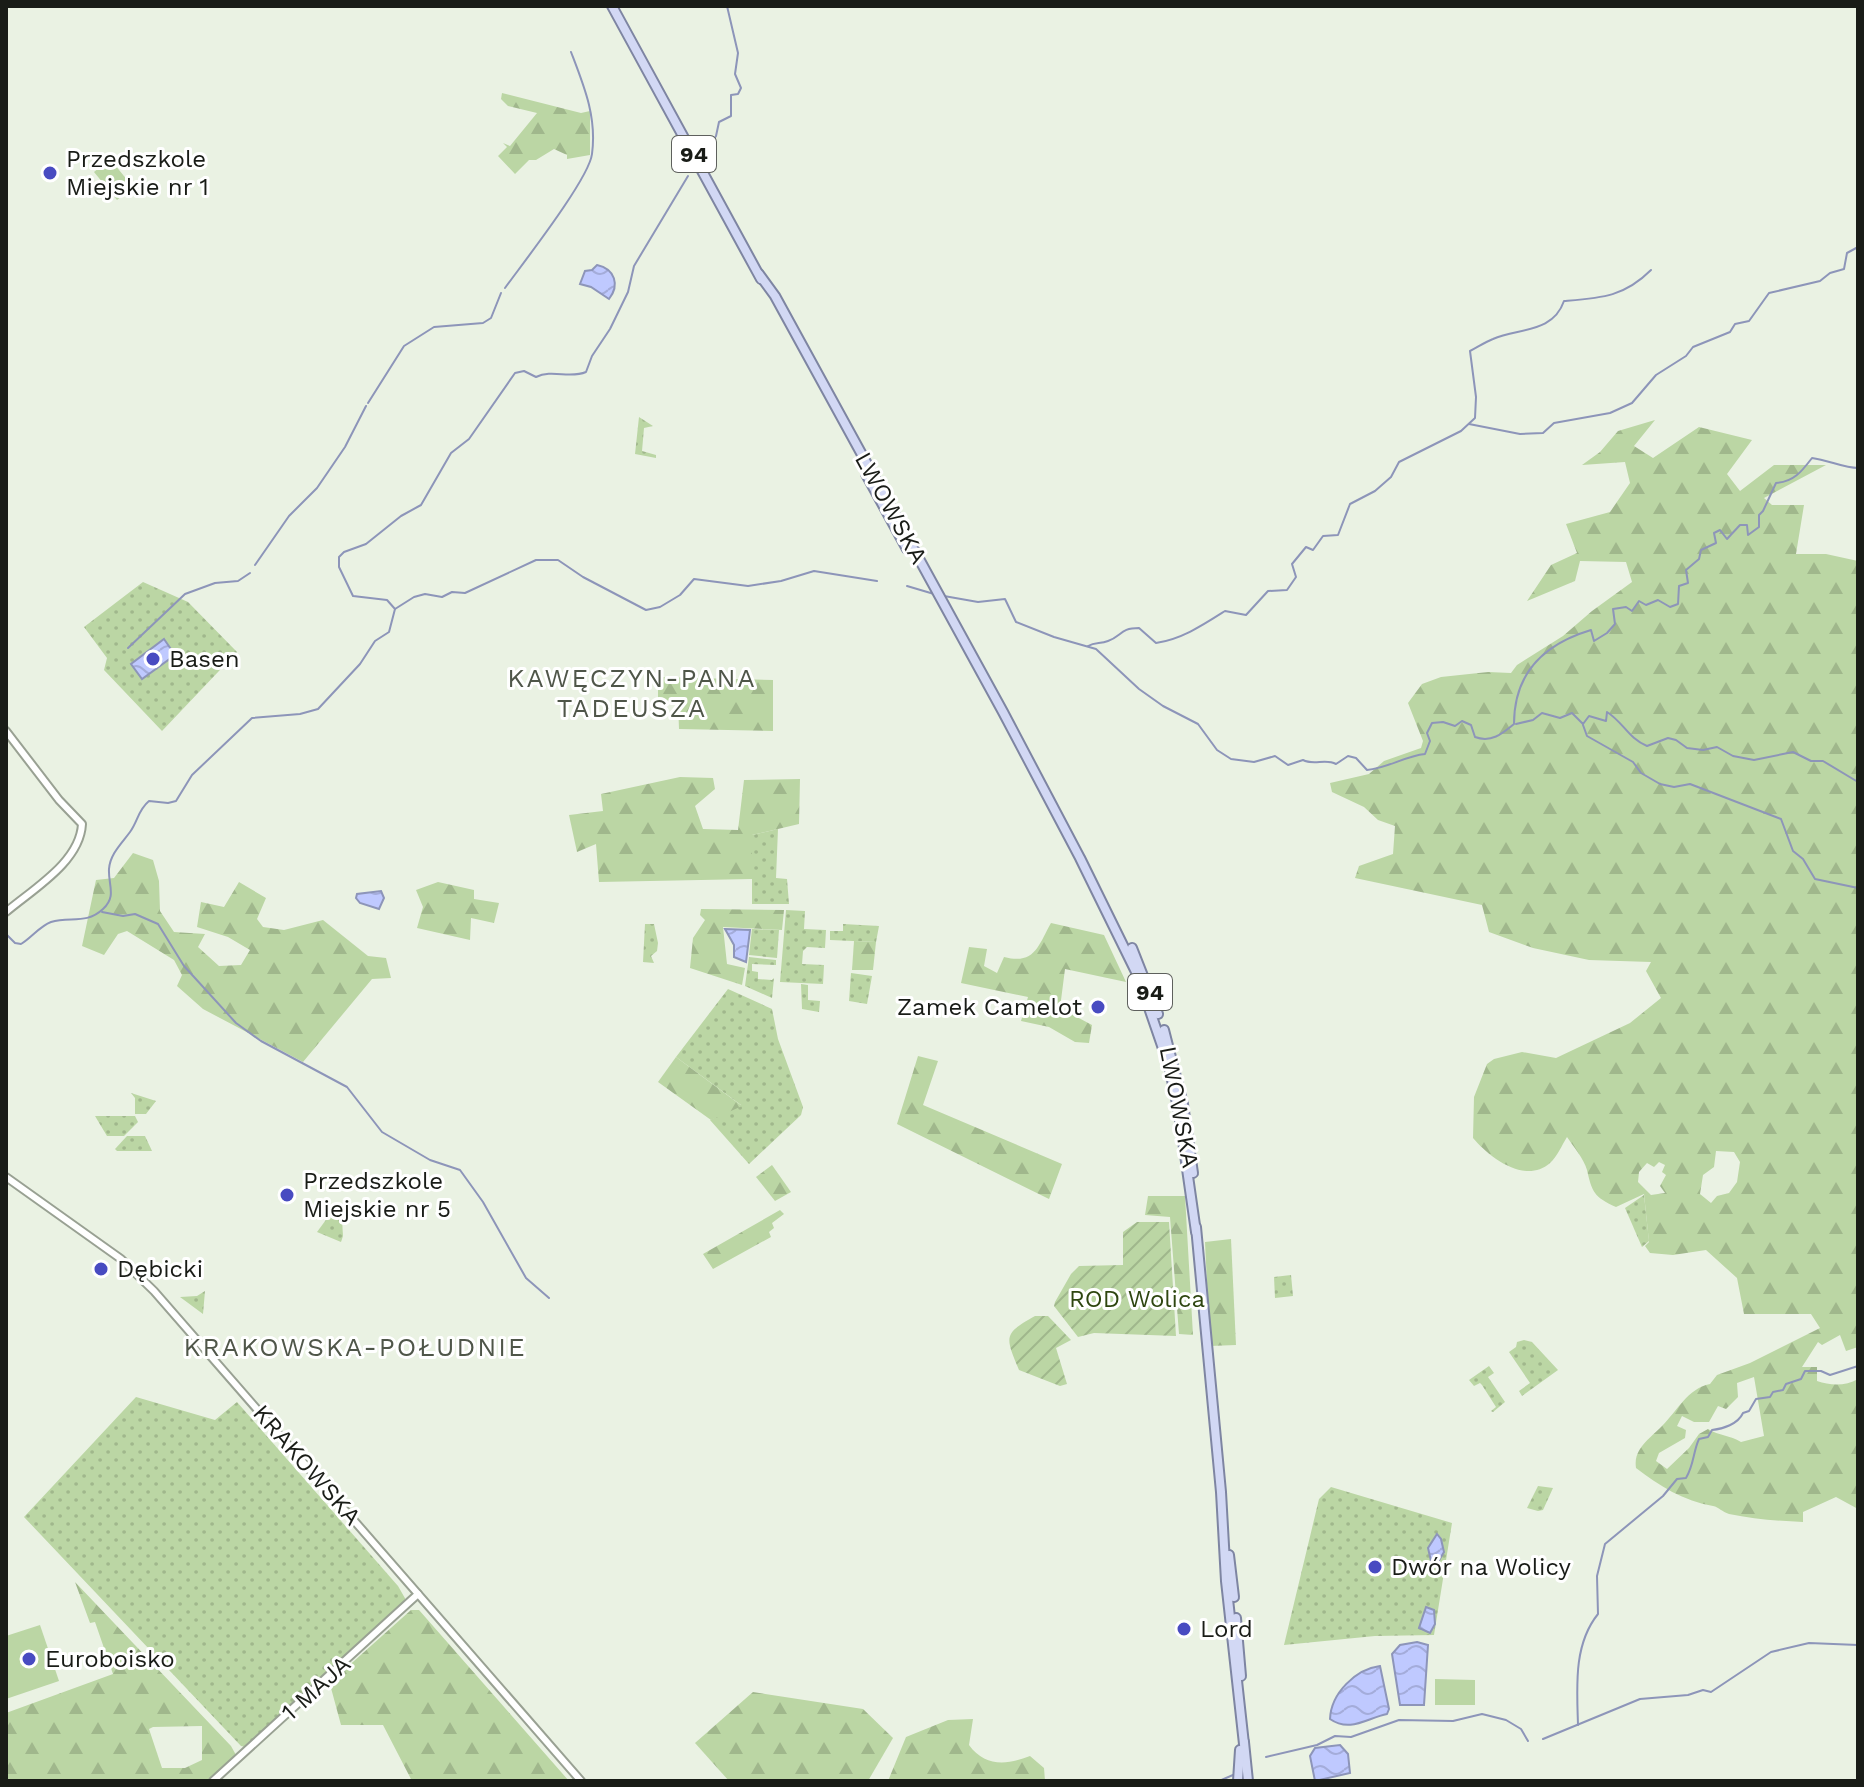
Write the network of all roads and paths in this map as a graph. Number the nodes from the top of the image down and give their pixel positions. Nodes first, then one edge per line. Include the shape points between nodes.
1 (612, 6) edge
2 (6, 731) edge
3 (6, 912) edge
4 (6, 1177) edge
5 (1221, 1492) junction
6 (418, 1594) junction
7 (1241, 1723) junction
8 (1244, 1744) junction
9 (213, 1781) edge
10 (581, 1781) edge
11 (1238, 1781) edge
12 (1248, 1781) edge

1 - 5 main road, LWOWSKA / 94 via 1128,941 1155,1003 1189,1138
2 - 3 street via 82,824 68,858
4 - 6 street, KRAKOWSKA via 132,1268
5 - 7 main road, LWOWSKA / 94
5 - 8 main road, LWOWSKA / 94
6 - 9 street, 1 MAJA
6 - 10 street, KRAKOWSKA
7 - 8 main road, LWOWSKA / 94
7 - 11 main road
8 - 12 main road, LWOWSKA / 94

